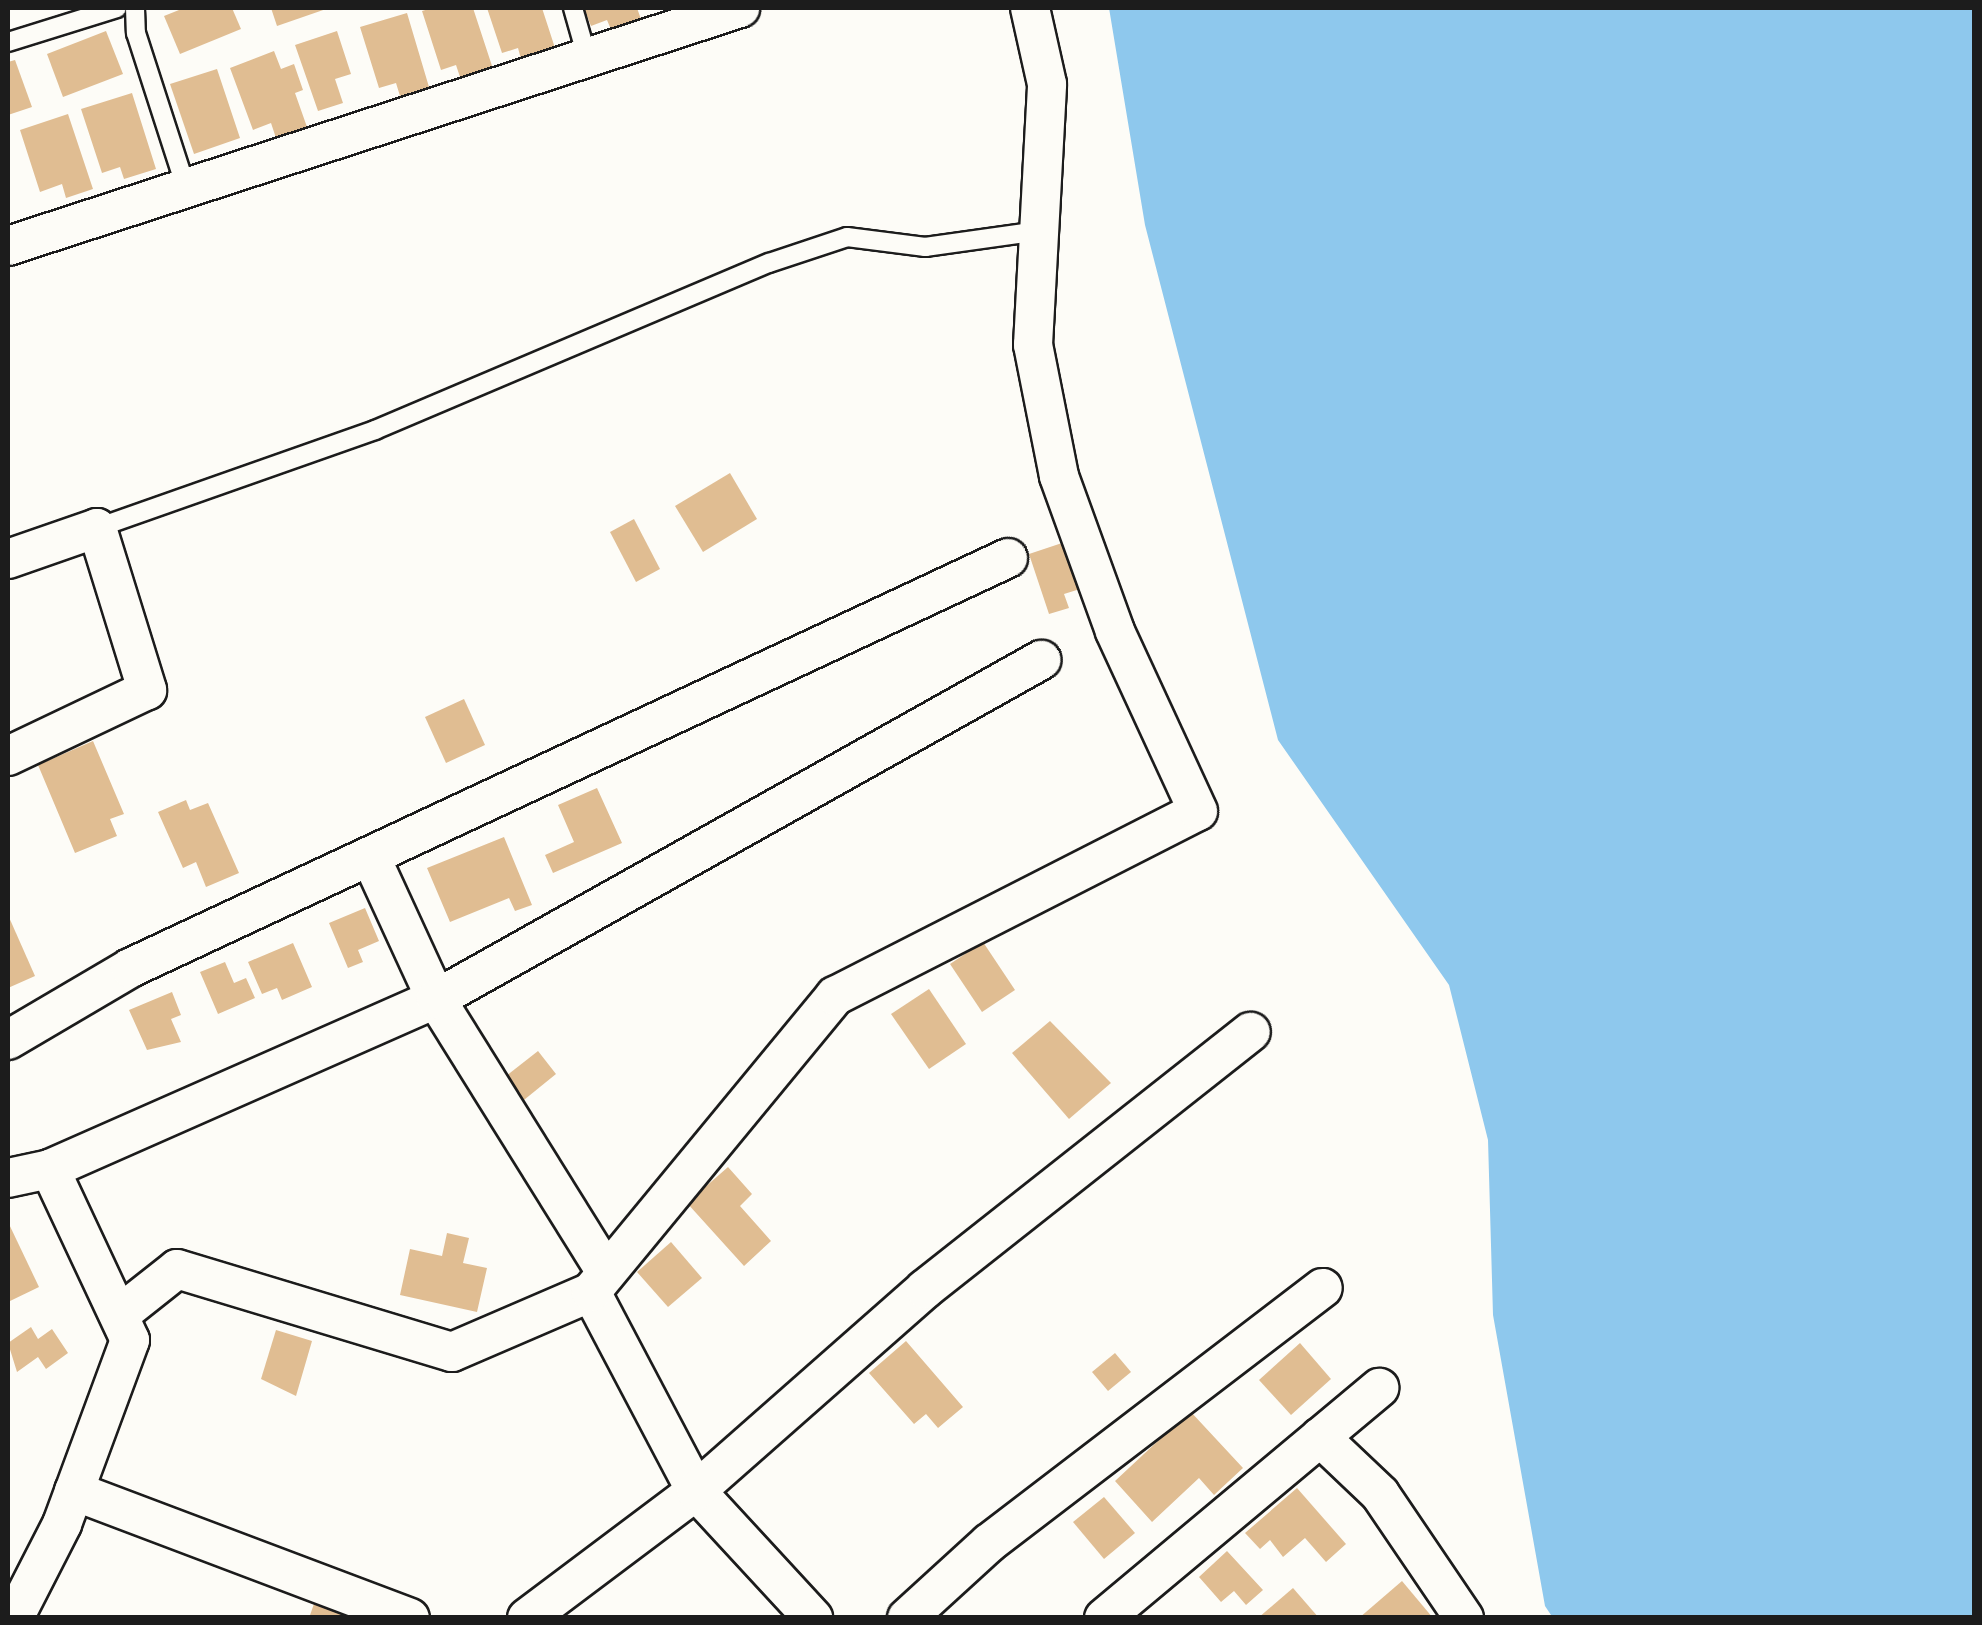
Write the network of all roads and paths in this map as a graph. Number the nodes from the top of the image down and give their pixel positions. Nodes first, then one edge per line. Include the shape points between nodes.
1 (117, 8) edge
2 (136, 8) edge
3 (573, 8) edge
4 (740, 8) edge
5 (1030, 8) edge
6 (8, 42) edge
7 (587, 57) junction
8 (186, 188) junction
9 (1039, 231) junction
10 (8, 246) edge
11 (97, 528) junction
12 (1008, 558) dead end
13 (8, 559) edge
14 (1040, 660) dead end
15 (8, 756) edge
16 (372, 860) junction
17 (436, 998) junction
18 (1250, 1032) dead end
19 (8, 1040) edge
20 (50, 1169) junction
21 (8, 1178) edge
22 (598, 1282) junction
23 (1323, 1288) dead end
24 (119, 1315) junction
25 (1379, 1388) dead end
26 (1320, 1437) junction
27 (696, 1490) junction
28 (74, 1491) junction
29 (14, 1618) edge
30 (410, 1618) edge
31 (527, 1618) edge
32 (813, 1618) edge
33 (907, 1618) edge
34 (1104, 1618) edge
35 (1464, 1618) edge

1 - 6 lane
2 - 8 lane via 136,33
3 - 7 lane
4 - 7 street
5 - 9 street via 1047,84
7 - 8 street
8 - 10 street
9 - 11 lane via 925,247 848,237 769,263 375,430
9 - 22 street via 1033,345 1059,476 1115,630 1198,811 836,996
11 - 13 street
11 - 15 street via 147,690
12 - 16 street
14 - 17 street
16 - 17 street
16 - 19 street via 130,968
17 - 20 street
17 - 22 street
18 - 27 street via 925,1289
20 - 21 street
20 - 24 street
22 - 24 street via 452,1352 177,1269
22 - 27 street
23 - 33 street via 989,1543
24 - 28 street via 130,1340
25 - 26 street
26 - 34 street
26 - 35 street via 1380,1494
27 - 31 street
27 - 32 street
28 - 29 street
28 - 30 street

